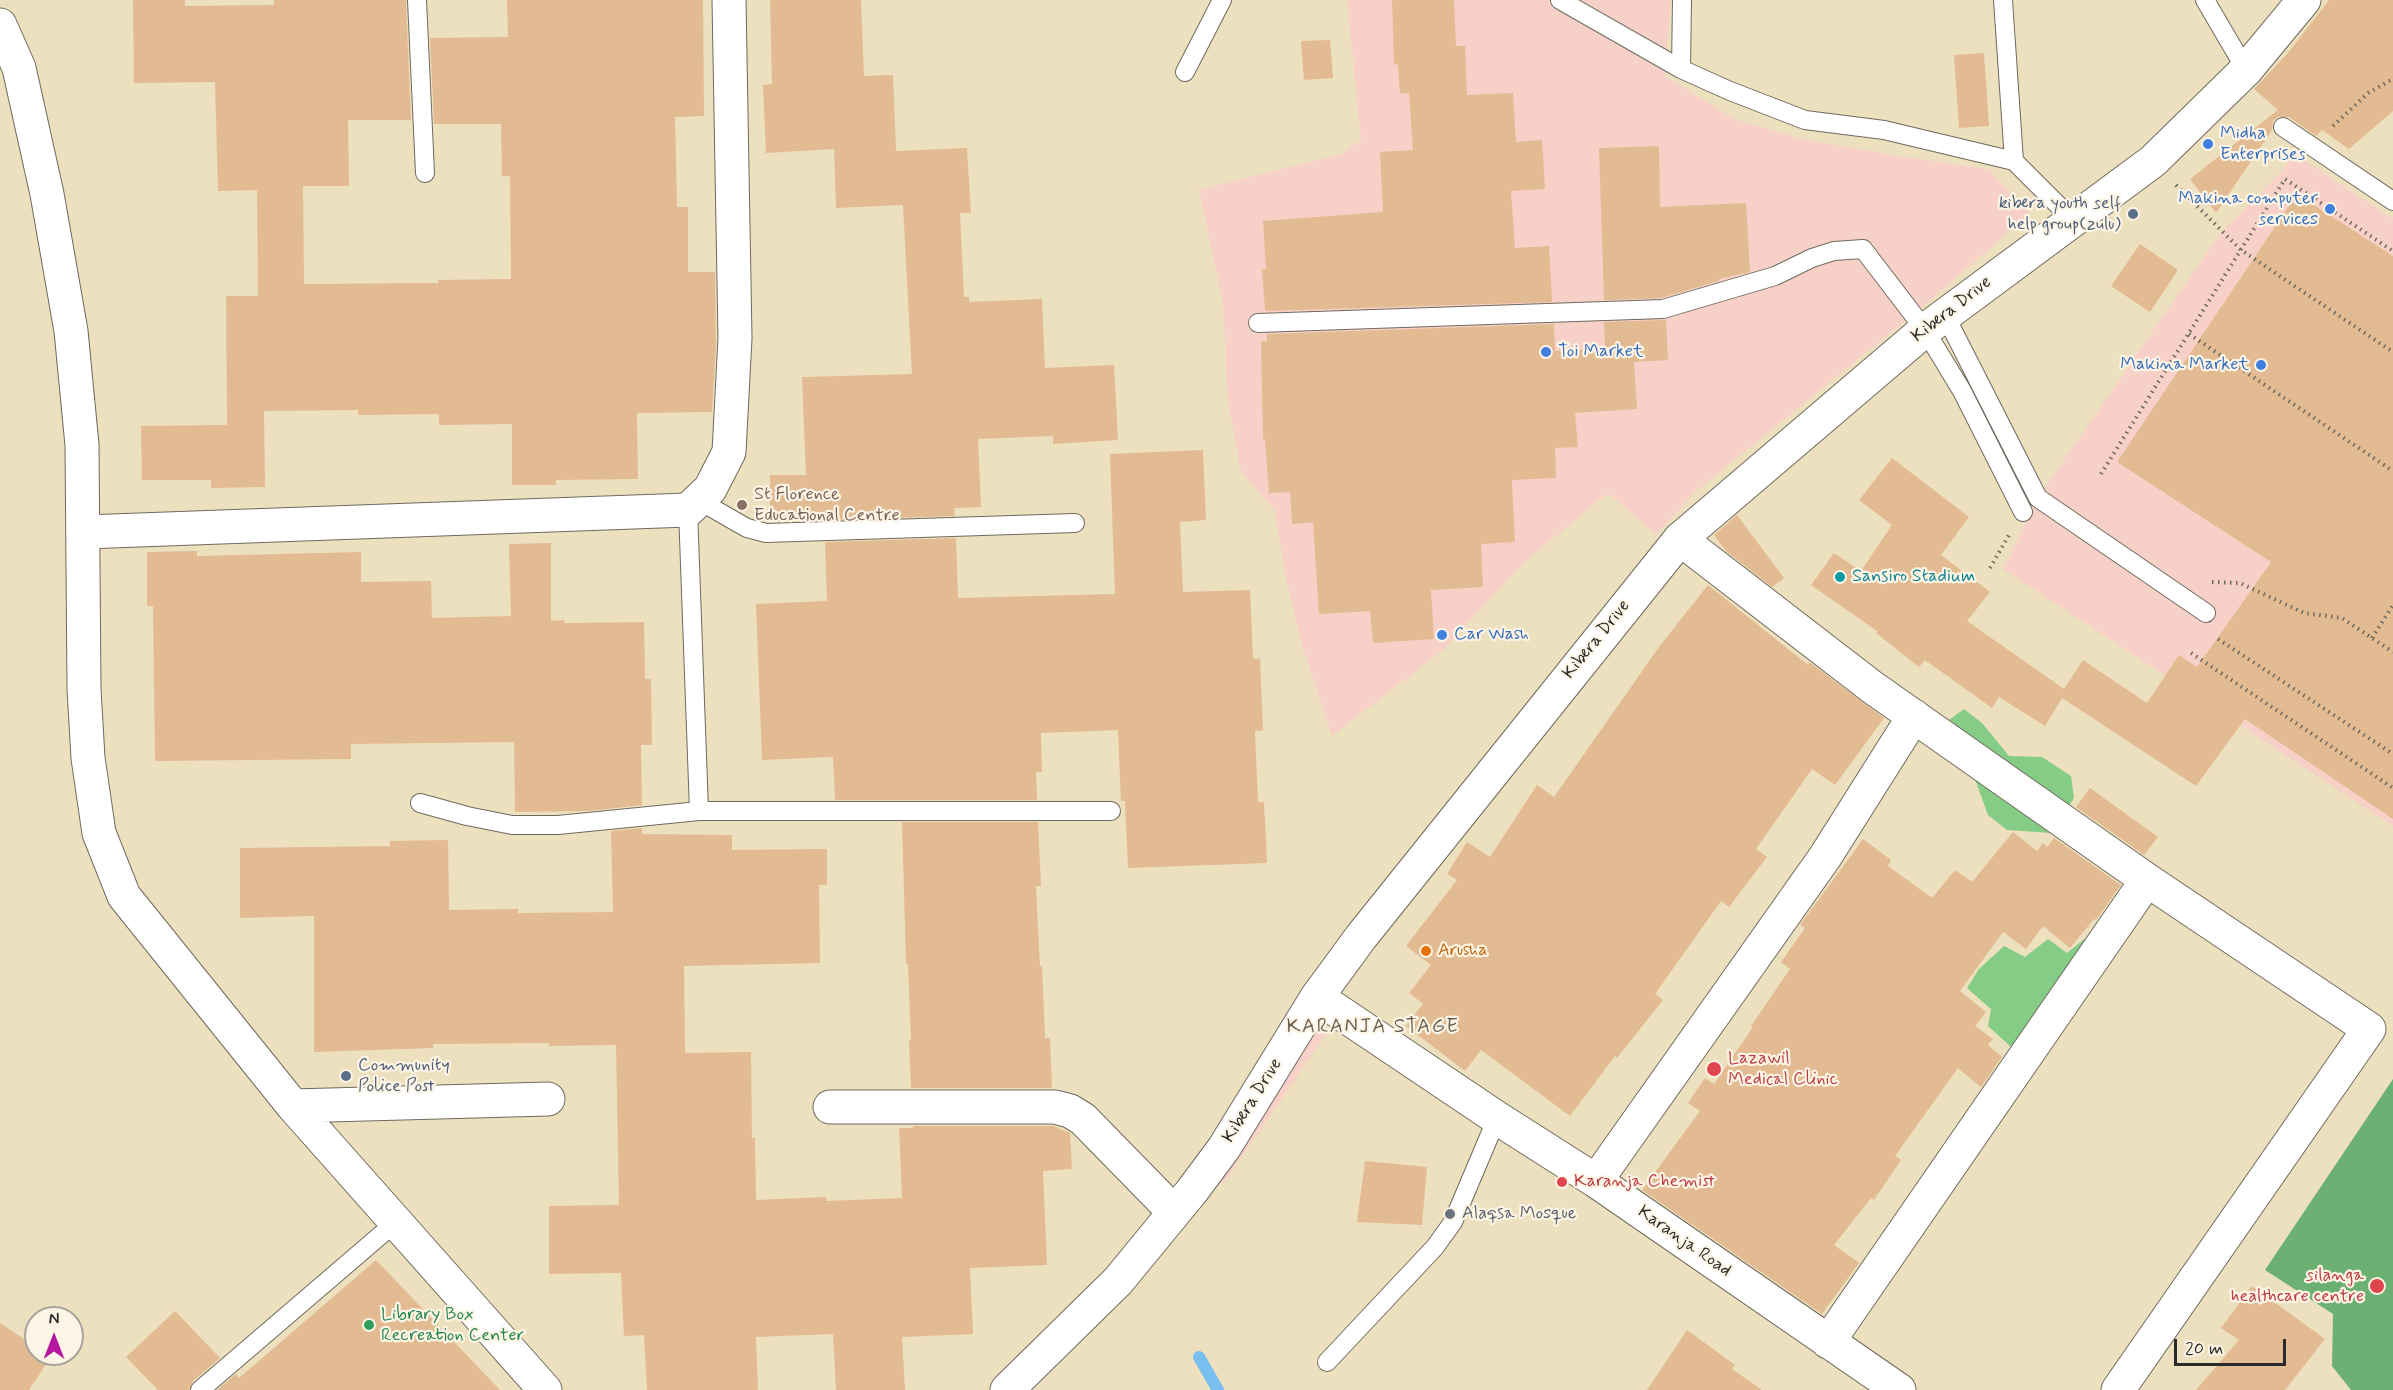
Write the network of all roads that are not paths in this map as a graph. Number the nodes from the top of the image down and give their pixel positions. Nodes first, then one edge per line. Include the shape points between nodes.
1 (417, 0) edge
2 (729, 0) edge
3 (1222, 0) edge
4 (1560, 0) edge
5 (1682, 0) edge
6 (2003, 0) edge
7 (2205, 0) edge
8 (2304, 0) edge
9 (0, 25) edge
10 (1681, 69) junction
11 (2246, 70) junction
12 (1185, 72) dead end
13 (2283, 127) dead end
14 (2014, 161) junction
15 (425, 173) dead end
16 (2393, 201) edge
17 (2072, 219) junction
18 (1935, 322) junction
19 (1258, 323) dead end
20 (693, 505) junction
21 (2023, 512) road end
22 (1076, 523) dead end
23 (84, 532) junction
24 (1680, 538) junction
25 (2206, 613) dead end
26 (1914, 716) junction
27 (420, 803) dead end
28 (699, 811) junction
29 (1111, 811) dead end
30 (2146, 880) junction
31 (1317, 997) junction
32 (548, 1099) dead end
33 (293, 1106) junction
34 (830, 1107) dead end
35 (1497, 1118) junction
36 (1596, 1180) junction
37 (1174, 1212) junction
38 (396, 1222) junction
39 (1828, 1342) junction
40 (1327, 1362) dead end
41 (200, 1390) edge
42 (545, 1390) edge
43 (1007, 1390) edge
44 (1899, 1390) edge
45 (2118, 1390) edge

1 - 15 lane
2 - 20 street via 735,338 729,452 710,489
3 - 12 lane
4 - 10 lane
5 - 10 lane
6 - 14 lane
7 - 11 lane
8 - 11 street, Kibera Drive
9 - 23 street via 19,68 47,194 71,331 82,446
10 - 14 lane via 1805,120 1884,130
11 - 17 street, Kibera Drive via 2153,161
13 - 16 lane
14 - 17 lane
17 - 18 street, Kibera Drive
18 - 19 lane via 1863,249 1833,251 1775,276 1663,309
18 - 21 lane via 1962,391
18 - 24 street, Kibera Drive
18 - 25 lane via 2038,498
20 - 22 lane via 766,533
20 - 23 street
20 - 28 lane
23 - 33 street via 84,689 88,758 99,833 124,896
24 - 26 street
24 - 31 street, Kibera Drive
26 - 30 street
26 - 36 street via 1825,857
27 - 28 lane via 512,825 558,825
28 - 29 lane
30 - 39 street
30 - 45 street via 2369,1029
31 - 35 street, Karanja Road
31 - 37 street, Kibera Drive via 1224,1148
32 - 33 street
33 - 38 street
34 - 37 street via 1055,1107 1070,1111 1083,1119
35 - 36 street, Karanja Road
35 - 40 lane via 1453,1222 1435,1247
36 - 39 street, Karanja Road
37 - 43 street, Kibera Drive via 1118,1281
38 - 41 lane
38 - 42 street
39 - 44 street, Karanja Road

